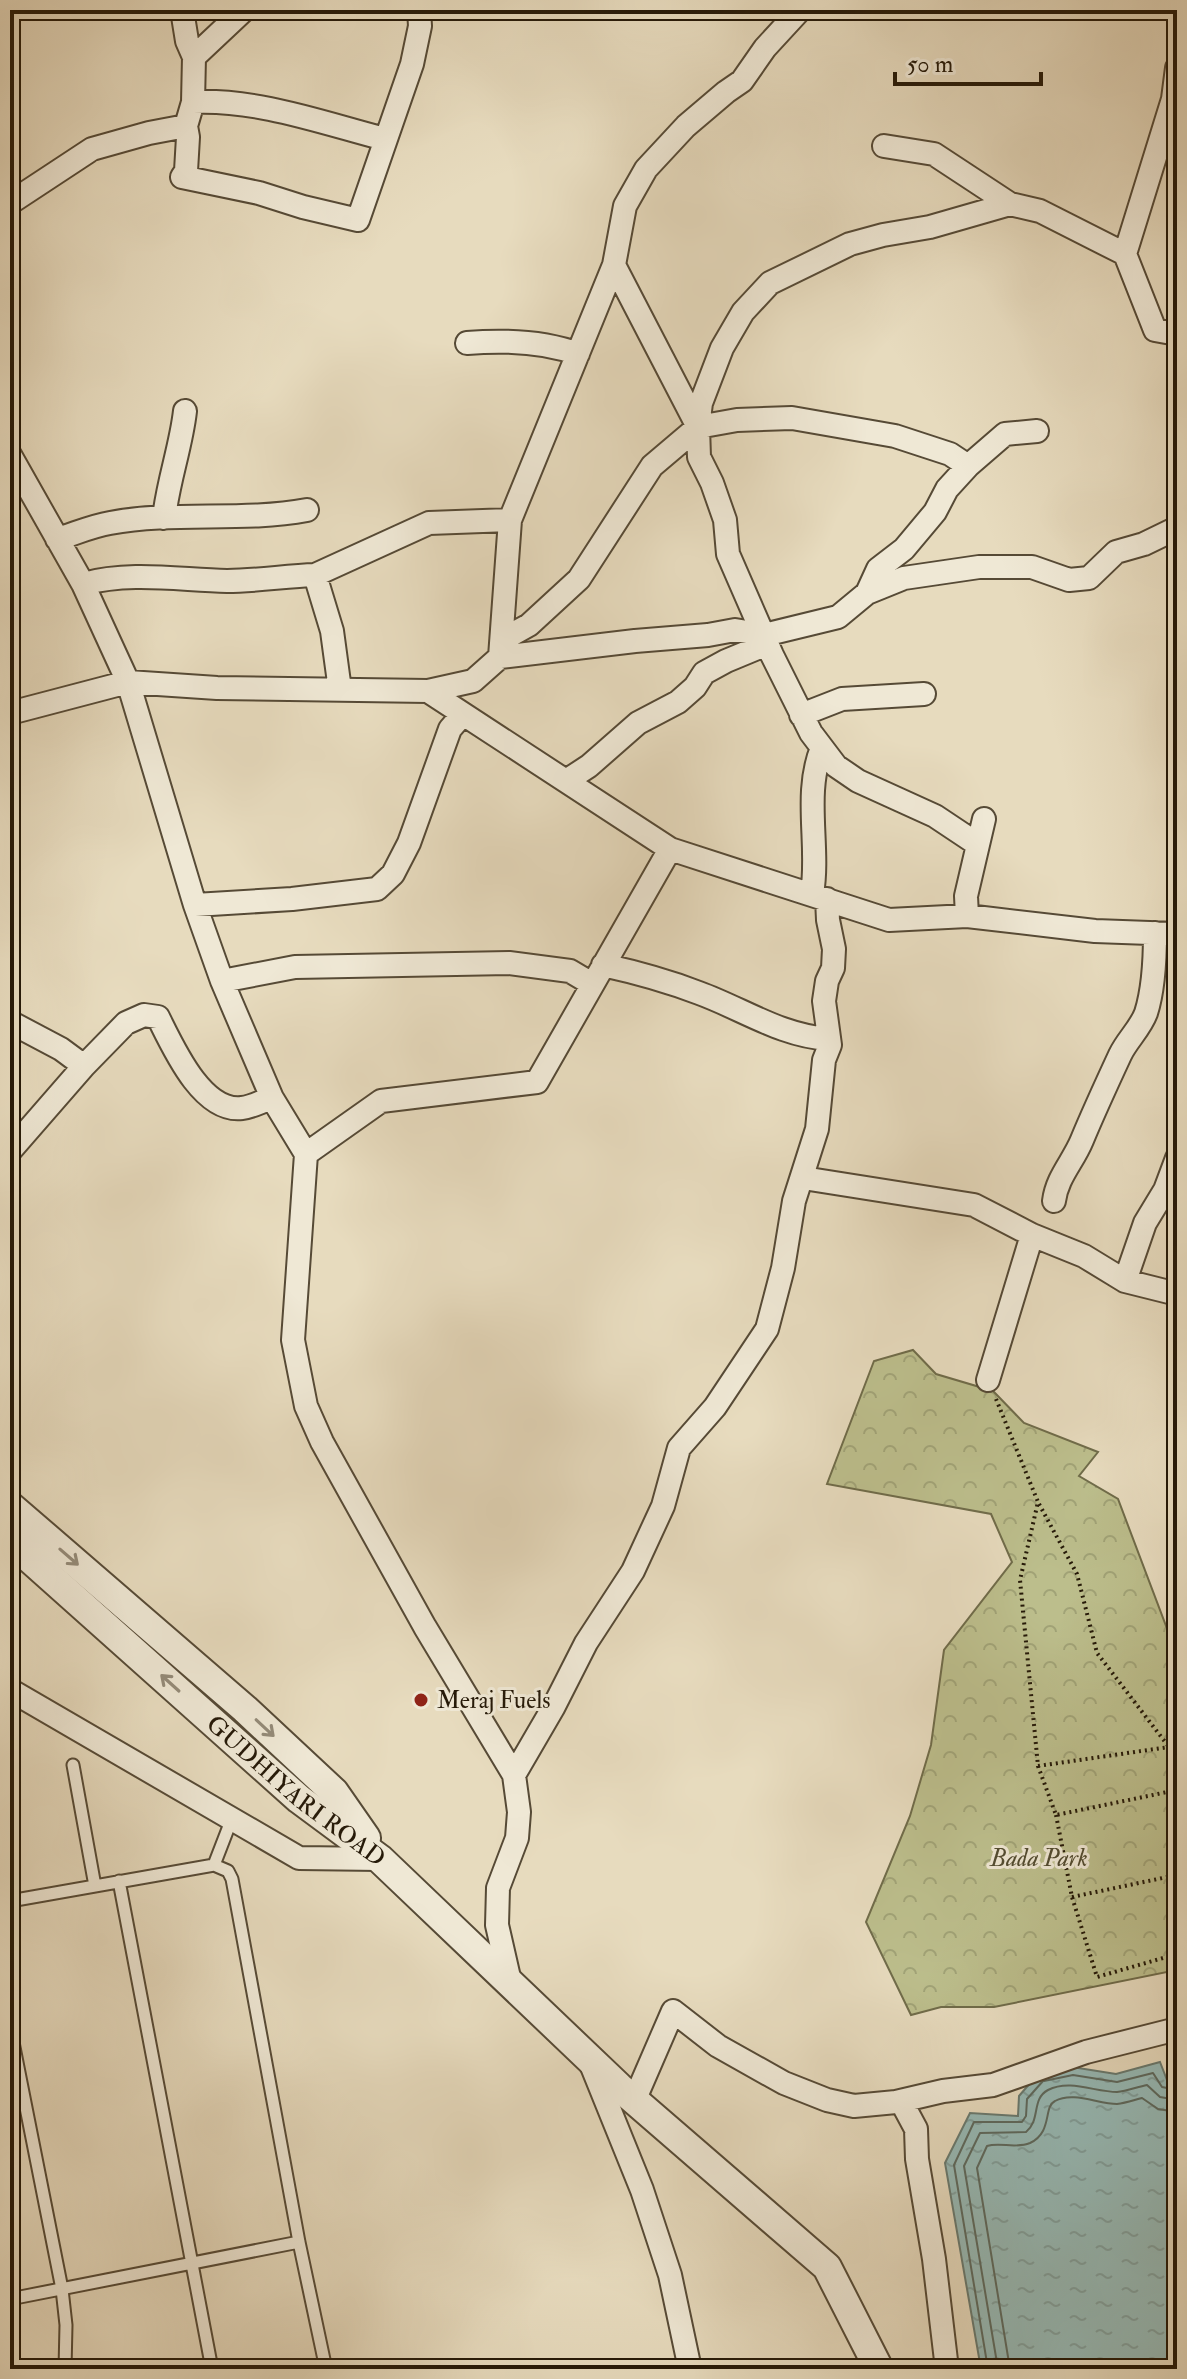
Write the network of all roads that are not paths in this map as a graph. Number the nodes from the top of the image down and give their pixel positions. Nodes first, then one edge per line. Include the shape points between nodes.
1 (182, 10) edge
2 (244, 10) edge
3 (419, 10) edge
4 (800, 10) edge
5 (194, 57) junction
6 (1177, 68) edge
7 (193, 102) junction
8 (186, 126) junction
9 (385, 139) junction
10 (884, 146) dead end
11 (10, 203) edge
12 (1010, 204) junction
13 (1125, 254) junction
14 (614, 265) junction
15 (1177, 334) edge
16 (467, 343) dead end
17 (578, 354) junction
18 (185, 411) dead end
19 (698, 427) junction
20 (1037, 431) dead end
21 (10, 455) edge
22 (968, 466) junction
23 (307, 510) dead end
24 (164, 518) junction
25 (510, 520) junction
26 (1177, 528) edge
27 (57, 539) junction
28 (315, 575) junction
29 (83, 584) junction
30 (867, 593) junction
31 (766, 640) junction
32 (501, 648) junction
33 (128, 682) junction
34 (340, 690) junction
35 (428, 691) junction
36 (924, 694) dead end
37 (10, 713) edge
38 (463, 714) junction
39 (801, 715) junction
40 (822, 748) junction
41 (566, 781) junction
42 (984, 819) dead end
43 (977, 844) junction
44 (670, 849) junction
45 (819, 896) junction
46 (195, 905) junction
47 (967, 916) junction
48 (1166, 933) edge
49 (597, 974) junction
50 (222, 981) junction
51 (10, 1022) edge
52 (829, 1039) junction
53 (84, 1066) junction
54 (272, 1098) junction
55 (10, 1151) edge
56 (306, 1154) junction
57 (1177, 1158) edge
58 (803, 1178) junction
59 (1054, 1201) dead end
60 (1032, 1235) junction
61 (1125, 1281) junction
62 (1177, 1294) edge
63 (988, 1380) road end
64 (10, 1506) edge
65 (10, 1541) edge
66 (10, 1690) edge
67 (73, 1765) dead end
68 (514, 1775) junction
69 (231, 1821) junction
70 (380, 1859) junction
71 (214, 1865) junction
72 (119, 1881) junction
73 (95, 1886) junction
74 (10, 1901) edge
75 (510, 1982) junction
76 (10, 2027) edge
77 (1177, 2029) edge
78 (589, 2059) junction
79 (634, 2101) junction
80 (901, 2101) junction
81 (299, 2242) junction
82 (192, 2264) junction
83 (62, 2289) junction
84 (10, 2299) edge
85 (65, 2369) edge
86 (212, 2369) edge
87 (326, 2369) edge
88 (690, 2369) edge
89 (879, 2369) edge
90 (947, 2369) edge

1 - 5 street
2 - 5 street
3 - 9 street via 412,64
4 - 14 street via 742,81 686,126 646,169 625,206
5 - 7 street
6 - 13 street via 1173,99
7 - 8 street
7 - 9 street via 265,108
8 - 9 street via 182,177 358,220
8 - 11 street via 92,149
10 - 12 street via 934,154
12 - 13 street via 1040,211
12 - 19 street via 850,244 770,283 743,312 722,348 701,403
13 - 15 street via 1155,330
14 - 17 street
14 - 19 street
16 - 17 street via 498,340
17 - 25 street
18 - 24 street
19 - 22 street via 792,418 895,436 950,454
19 - 31 street via 699,457 725,520 728,554
19 - 32 street via 652,466 579,579
20 - 22 street via 1005,434
21 - 27 street
22 - 30 street via 904,549 878,569
23 - 24 street via 274,516
24 - 27 street via 110,523
25 - 28 street via 429,523
25 - 32 street
26 - 30 street via 1116,552 1089,578 1069,580 1032,567 979,567 904,578
27 - 29 street
28 - 29 street via 229,581 107,577
28 - 34 street via 332,631
29 - 33 street
30 - 31 street via 838,617
31 - 32 street via 735,630
31 - 39 street
31 - 41 street via 704,673 678,702 638,723
32 - 35 street via 473,681
33 - 34 street
33 - 37 street
33 - 46 street
34 - 35 street
35 - 38 street
36 - 39 street via 842,699
38 - 41 street
38 - 46 street via 450,729 404,853 377,889
39 - 40 street
40 - 43 street via 858,781 935,816
40 - 45 street via 812,824
41 - 44 street
42 - 43 street
43 - 47 street
44 - 45 street
44 - 49 street
45 - 47 street via 889,920
45 - 52 street via 834,949 824,1001
46 - 50 street
47 - 48 street via 1095,931
48 - 59 street via 1155,956 1145,1013 1056,1186
49 - 50 street via 509,963 295,967
49 - 52 street via 701,993 767,1024
49 - 56 street via 537,1082 381,1101
50 - 54 street
51 - 53 street
52 - 58 street via 817,1129
53 - 54 street via 126,1023 144,1015 158,1017 174,1050 211,1099 243,1108
53 - 55 street
54 - 56 street
56 - 68 street via 293,1340 306,1406 425,1627
57 - 61 street via 1145,1223
58 - 60 street via 974,1205
58 - 68 street via 767,1329 715,1407 679,1448 663,1506 633,1571 586,1643
60 - 61 street via 1084,1256
60 - 63 street
61 - 62 street
64 -> 70 street, GUDHIYARI ROAD via 334,1792
70 -> 65 street, GUDHIYARI ROAD via 299,1799
66 - 69 street
67 - 73 lane
68 - 75 street via 517,1838 498,1888 497,1925
69 - 70 street via 299,1858
69 - 71 lane
70 - 75 street
71 - 72 lane
71 - 81 lane via 232,1879
72 - 73 lane
72 - 82 lane
73 - 74 lane
75 - 78 street
76 - 83 lane
77 - 80 street via 1086,2052 993,2085
78 - 79 street
78 - 88 street via 670,2275
79 - 80 street via 673,2011 718,2046 827,2100 854,2106
79 - 89 street via 827,2267
80 - 90 street via 916,2129
81 - 82 lane
81 - 87 lane
82 - 83 lane
82 - 86 lane
83 - 84 lane
83 - 85 lane

